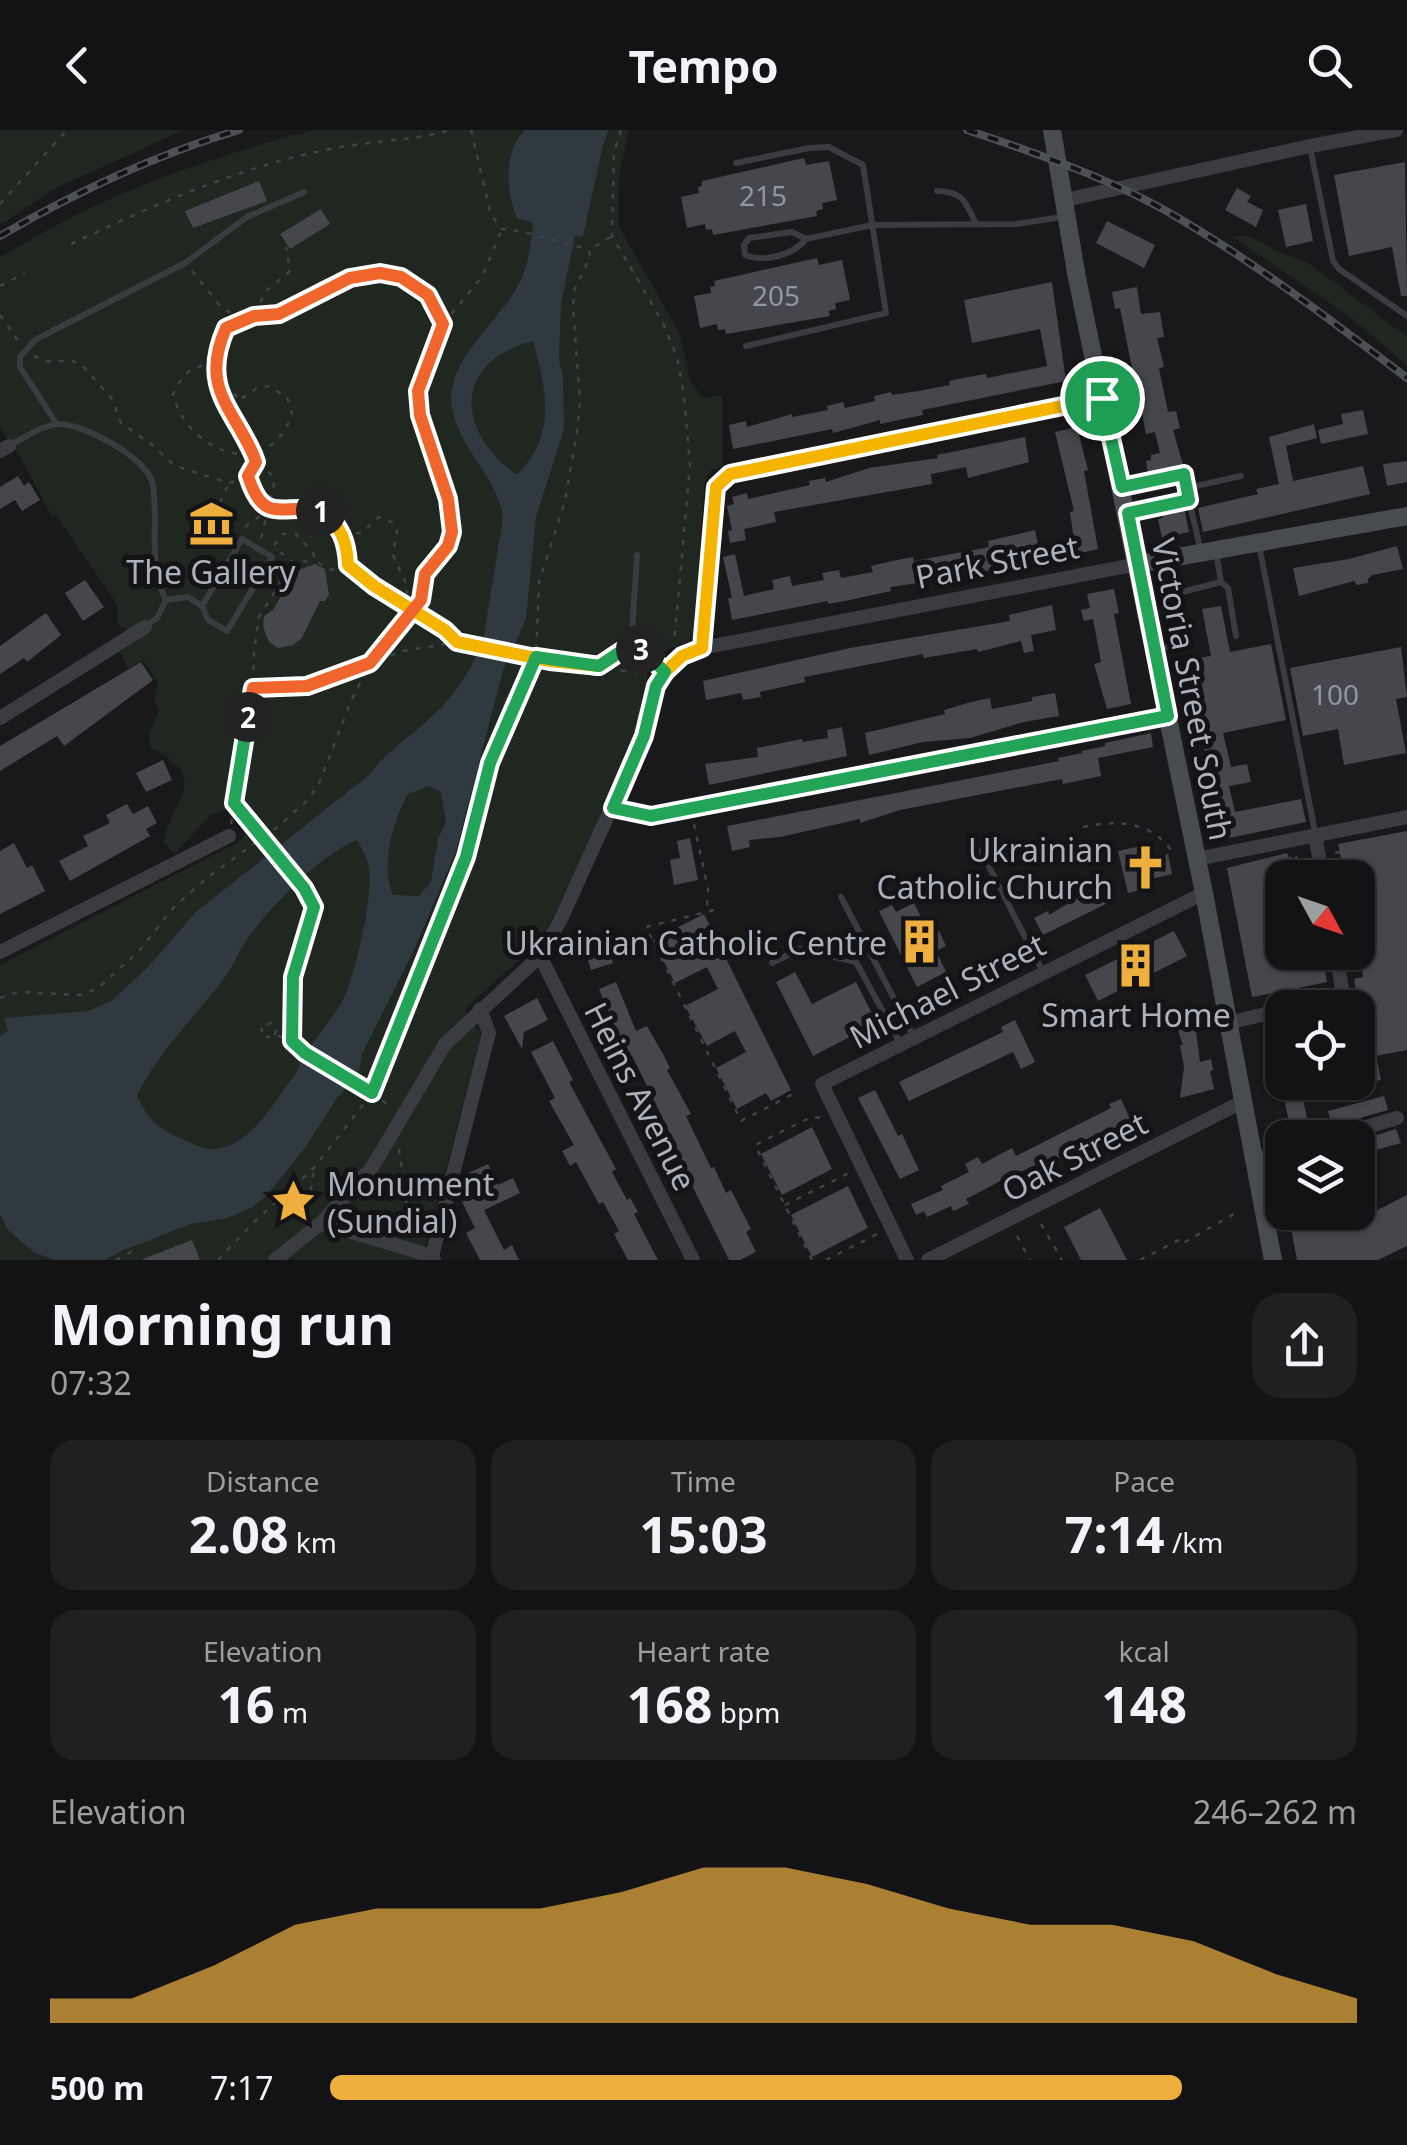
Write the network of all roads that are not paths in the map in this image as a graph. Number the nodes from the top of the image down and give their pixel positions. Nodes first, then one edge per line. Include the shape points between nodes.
1 (1052, 130) edge
2 (1396, 130) edge
3 (1308, 138) edge
4 (736, 164) dead end
5 (937, 191) dead end
6 (304, 192) dead end
7 (1066, 208) junction
8 (976, 224) junction
9 (872, 225) junction
10 (806, 239) junction
11 (1407, 316) edge
12 (746, 346) dead end
13 (1102, 398) junction
14 (56, 423) junction
15 (5, 449) edge
16 (1241, 476) dead end
17 (1122, 487) junction
18 (1187, 488) junction
19 (1189, 500) junction
20 (1128, 513) junction
21 (1407, 516) edge
22 (1259, 544) junction
23 (1208, 552) junction
24 (637, 555) dead end
25 (1138, 564) junction
26 (1222, 582) junction
27 (166, 600) junction
28 (202, 606) junction
29 (145, 626) joint
30 (1236, 636) dead end
31 (702, 648) junction
32 (1155, 649) junction
33 (665, 672) junction
34 (1168, 716) junction
35 (0, 718) edge
36 (613, 808) junction
37 (1407, 817) edge
38 (1316, 835) junction
39 (229, 836) road end
40 (982, 851) dead end
41 (1197, 859) junction
42 (1319, 860) edge
43 (1204, 893) junction
44 (841, 897) dead end
45 (0, 952) edge
46 (540, 956) junction
47 (772, 963) dead end
48 (1043, 972) junction
49 (480, 1009) junction
50 (1265, 1014) edge
51 (1228, 1023) junction
52 (907, 1041) junction
53 (1244, 1102) junction
54 (1397, 1118) dead end
55 (1375, 1125) edge
56 (1265, 1156) edge
57 (1255, 1159) junction
58 (314, 1223) junction
59 (411, 1249) edge
60 (433, 1258) edge
61 (274, 1260) edge
62 (693, 1260) edge
63 (907, 1260) edge
64 (928, 1260) edge
65 (1273, 1260) edge

1 - 7 main road, Victoria Street South
2 - 3 street
3 - 7 street
3 - 11 lane via 1333,261
4 - 9 lane via 830,147 863,165
5 - 8 lane via 965,201
6 - 14 lane via 247,217 185,263 35,340 20,367
7 - 8 lane via 1016,224
7 - 13 main road, Victoria Street South
8 - 9 lane
9 - 10 lane
9 - 12 lane via 886,313
10 - 10 lane via 796,251 745,255 750,238 792,232
13 - 17 main road, Victoria Street South
13 - 31 street via 720,480
14 - 15 lane
14 - 27 lane via 118,447 153,480 157,571
16 - 18 lane
17 - 18 lane via 1184,474
17 - 20 main road, Victoria Street South
18 - 19 lane
19 - 20 lane
19 - 23 lane
20 - 25 main road, Victoria Street South
21 - 22 main road, Park Street
22 - 23 main road, Park Street
22 - 38 lane
23 - 25 main road, Park Street
23 - 26 lane
24 - 33 lane via 632,631
25 - 31 street, Park Street
25 - 32 main road, Victoria Street South
26 - 30 lane
26 - 32 lane via 1182,592 1177,602 1187,644
27 - 28 lane via 188,597
27 - 29 lane
28 - 28 lane via 242,539 272,557 227,631 208,620
29 - 35 street
31 - 33 street, Park Street
32 - 34 main road, Victoria Street South
33 - 36 street
34 - 36 street via 651,816
34 - 41 main road, Victoria Street South
36 - 46 street
37 - 38 street
38 - 41 street
38 - 42 street
39 - 45 street
40 - 48 lane
41 - 43 main road, Victoria Street South
43 - 48 street, Michael Street
43 - 51 main road, Victoria Street South
44 - 52 lane
46 - 49 street
46 - 62 street, Heins Avenue
47 - 52 lane via 800,949 856,962
48 - 52 street, Michael Street
49 - 58 street via 445,1044 373,1166
49 - 60 street via 488,1033
50 - 51 street
51 - 53 main road, Victoria Street South
52 - 63 street, Michael Street via 822,1084
53 - 57 main road, Victoria Street South
53 - 64 street, Oak Street
54 - 55 street
56 - 57 street
57 - 65 main road, Victoria Street South
58 - 59 street
58 - 61 street
59 - 60 street

